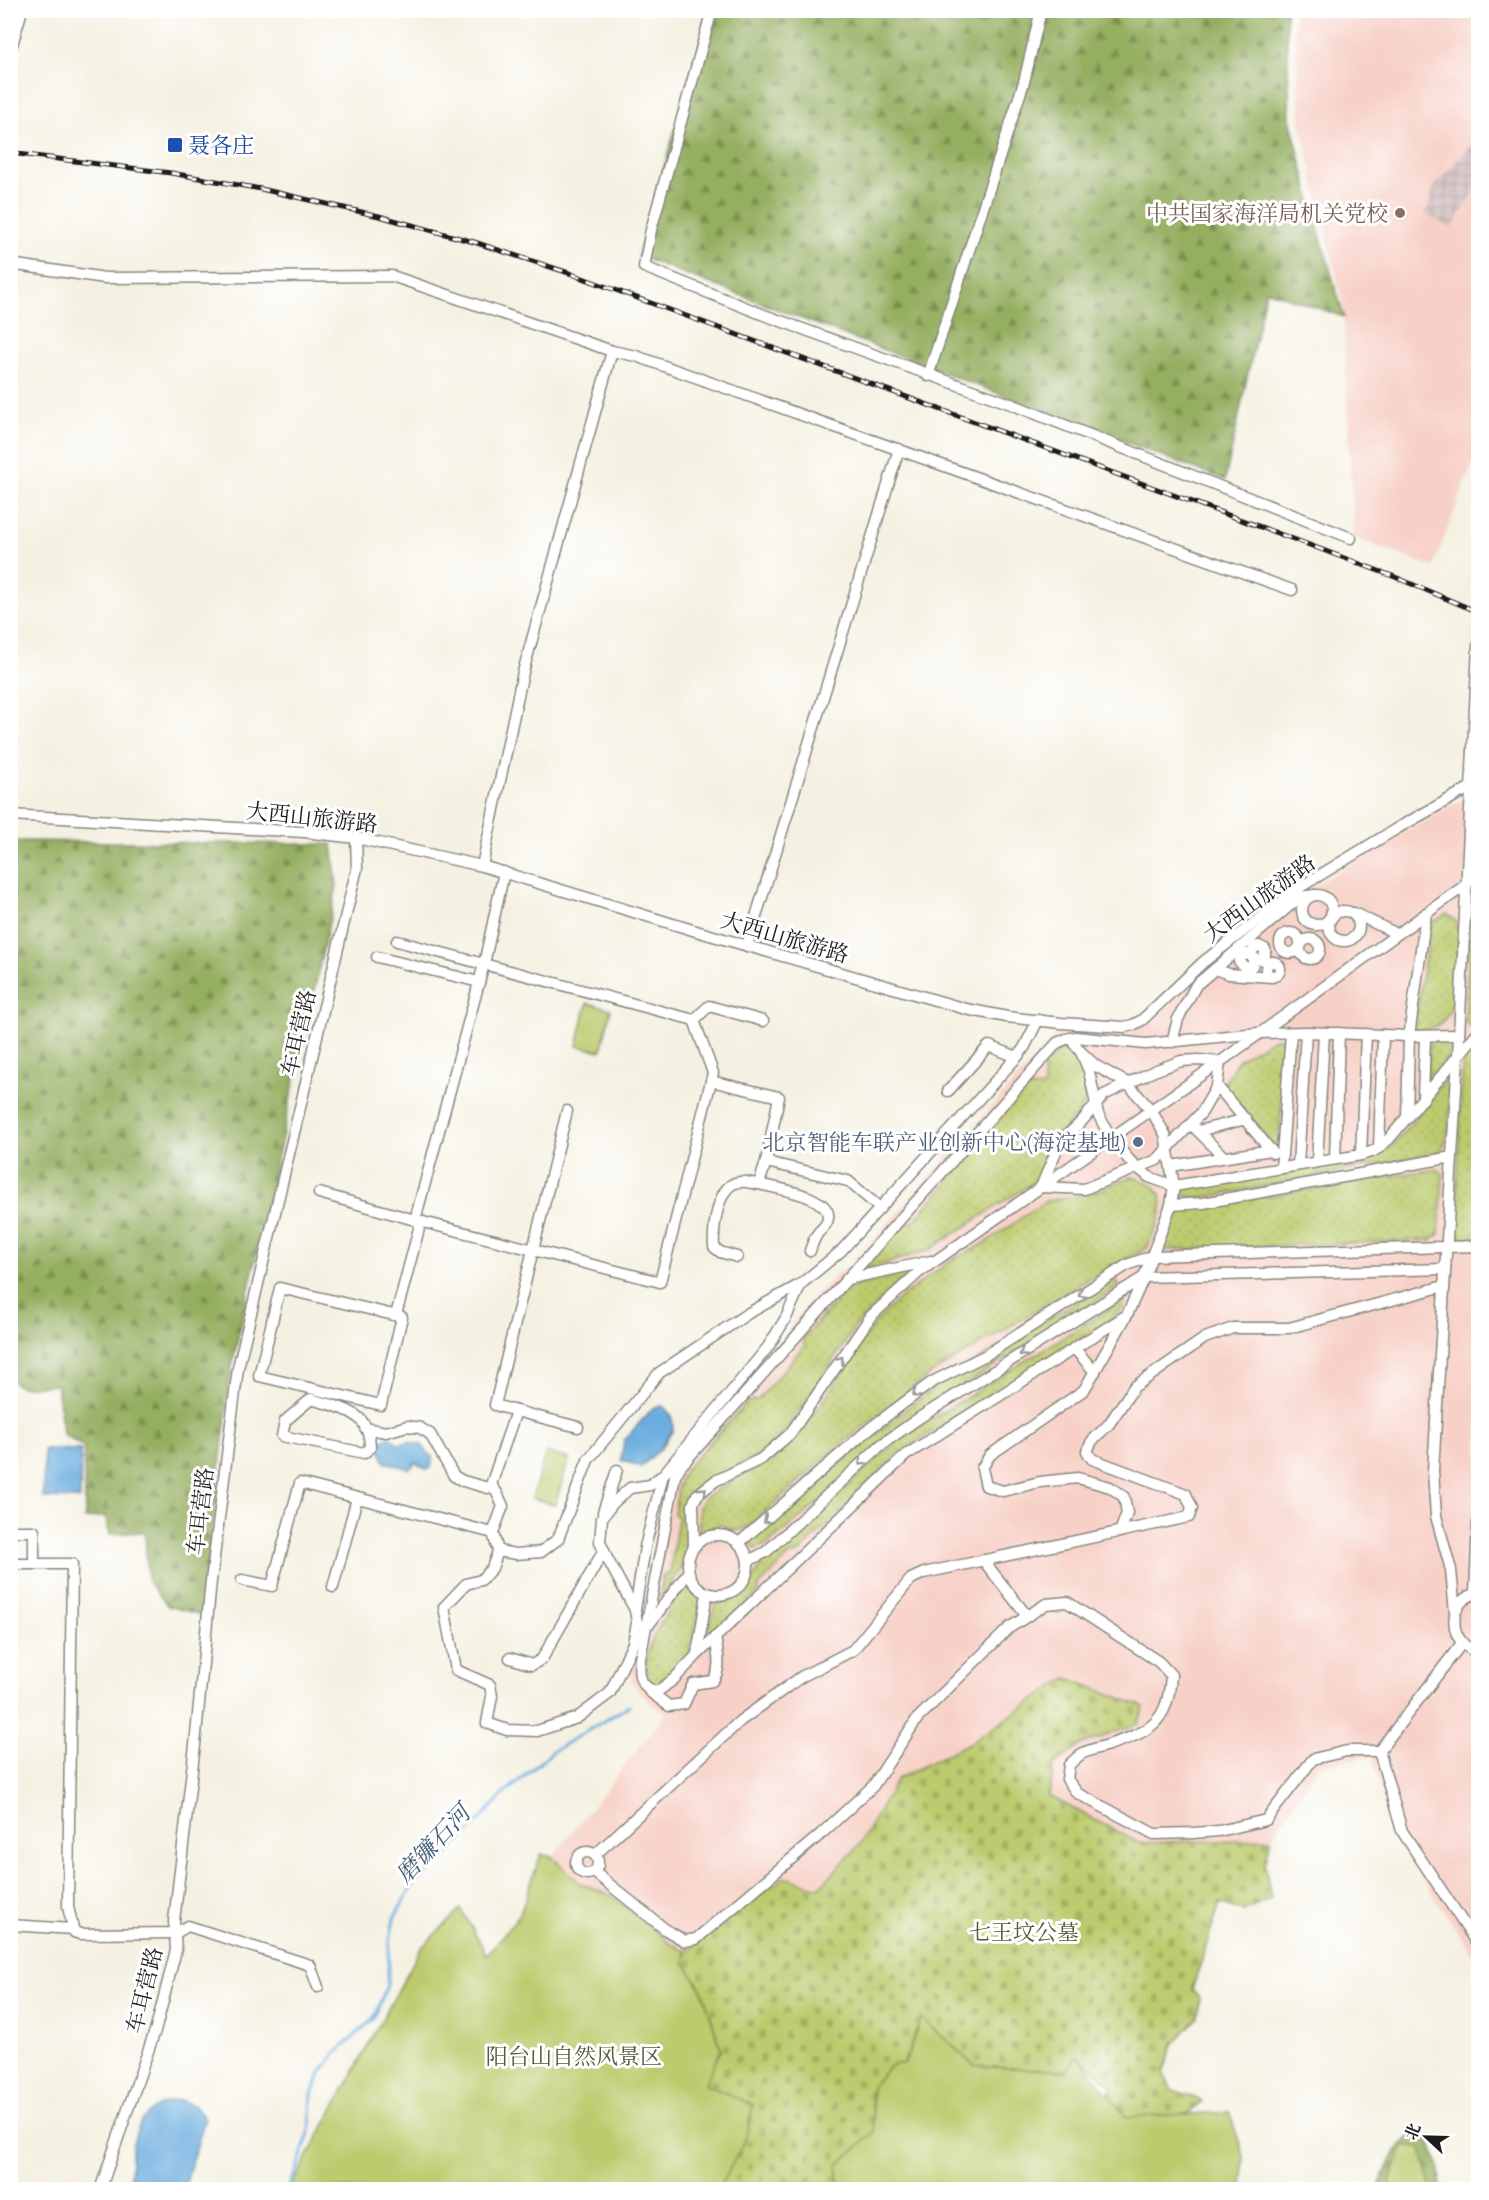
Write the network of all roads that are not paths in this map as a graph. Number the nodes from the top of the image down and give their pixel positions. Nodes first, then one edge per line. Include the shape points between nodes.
1 (22, 10) edge
2 (712, 10) edge
3 (1041, 10) edge
4 (10, 52) edge
5 (10, 264) edge
6 (612, 351) junction
7 (928, 376) junction
8 (899, 449) junction
9 (1351, 538) dead end
10 (1292, 590) dead end
11 (1479, 646) edge
12 (1475, 785) edge
13 (10, 815) edge
14 (356, 838) junction
15 (482, 866) junction
16 (504, 872) junction
17 (1479, 872) edge
18 (1479, 880) edge
19 (1467, 884) junction
20 (1315, 895) junction
21 (1352, 913) junction
22 (1426, 913) junction
23 (1330, 917) junction
24 (1264, 928) junction
25 (1397, 934) junction
26 (397, 941) dead end
27 (747, 946) junction
28 (1281, 947) junction
29 (377, 957) dead end
30 (1253, 957) dead end
31 (1236, 959) junction
32 (484, 964) junction
33 (1215, 969) junction
34 (1272, 977) dead end
35 (479, 982) junction
36 (694, 1020) junction
37 (1038, 1020) junction
38 (764, 1021) dead end
39 (1306, 1032) junction
40 (1479, 1032) edge
41 (1258, 1033) junction
42 (1291, 1033) junction
43 (1324, 1033) junction
44 (1340, 1033) junction
45 (1366, 1034) junction
46 (1383, 1035) junction
47 (1458, 1035) junction
48 (1409, 1036) junction
49 (1425, 1036) junction
50 (1070, 1038) junction
51 (1172, 1042) junction
52 (1081, 1052) junction
53 (1017, 1057) junction
54 (1458, 1057) junction
55 (1220, 1062) junction
56 (711, 1081) junction
57 (1127, 1083) junction
58 (1217, 1086) junction
59 (948, 1091) dead end
60 (1423, 1100) junction
61 (1096, 1104) junction
62 (1151, 1110) junction
63 (567, 1111) dead end
64 (1407, 1118) junction
65 (1246, 1119) junction
66 (1195, 1128) junction
67 (1260, 1136) junction
68 (1111, 1138) junction
69 (1379, 1148) junction
70 (1168, 1149) junction
71 (1271, 1150) junction
72 (1250, 1153) junction
73 (1361, 1155) junction
74 (1224, 1157) junction
75 (1452, 1157) junction
76 (1335, 1160) junction
77 (765, 1162) junction
78 (1317, 1162) junction
79 (1171, 1166) junction
80 (1281, 1166) junction
81 (1298, 1166) junction
82 (1137, 1167) junction
83 (759, 1184) junction
84 (1174, 1186) junction
85 (1041, 1187) junction
86 (320, 1193) dead end
87 (1171, 1205) junction
88 (880, 1208) junction
89 (418, 1220) junction
90 (1447, 1246) junction
91 (1479, 1246) edge
92 (532, 1249) junction
93 (810, 1251) dead end
94 (1152, 1256) junction
95 (737, 1257) dead end
96 (937, 1260) junction
97 (1446, 1269) junction
98 (1115, 1273) junction
99 (1144, 1277) junction
100 (847, 1279) junction
101 (801, 1284) junction
102 (1444, 1286) junction
103 (1122, 1292) junction
104 (396, 1315) junction
105 (1126, 1315) junction
106 (1074, 1348) junction
107 (1095, 1372) junction
108 (516, 1411) junction
109 (578, 1427) dead end
110 (365, 1428) junction
111 (617, 1470) dead end
112 (663, 1476) junction
113 (491, 1485) junction
114 (357, 1498) junction
115 (602, 1518) junction
116 (1479, 1522) edge
117 (10, 1531) edge
118 (1120, 1532) junction
119 (493, 1533) junction
120 (739, 1543) junction
121 (694, 1546) junction
122 (604, 1550) junction
123 (498, 1551) junction
124 (983, 1560) junction
125 (748, 1561) junction
126 (10, 1564) edge
127 (34, 1564) junction
128 (688, 1573) junction
129 (242, 1580) dead end
130 (333, 1587) dead end
131 (1477, 1593) edge
132 (707, 1594) junction
133 (635, 1610) junction
134 (1455, 1612) junction
135 (1027, 1616) junction
136 (648, 1625) junction
137 (715, 1637) junction
138 (1462, 1643) junction
139 (1479, 1652) edge
140 (697, 1655) junction
141 (510, 1658) dead end
142 (644, 1687) junction
143 (1379, 1750) junction
144 (595, 1855) junction
145 (594, 1872) junction
146 (10, 1926) edge
147 (72, 1929) junction
148 (176, 1933) junction
149 (1479, 1945) edge
150 (318, 1987) dead end
151 (100, 2190) edge

1 - 4 street
2 - 7 street via 644,267
3 - 7 street via 1024,82
5 - 6 street via 105,278 392,276
6 - 8 street via 636,356
6 - 15 street via 523,672
7 - 9 street via 1011,404
8 - 10 street
8 - 27 street
11 - 12 street
12 - 19 street
12 - 37 street, 大西山旅游路 via 1302,886 1202,963 1133,1025
13 - 14 street, 大西山旅游路
14 - 15 street, 大西山旅游路
14 - 148 street, 车耳营路 via 357,868 237,1368 174,1921
15 - 16 street, 大西山旅游路
16 - 27 street, 大西山旅游路
16 - 32 street
17 - 19 street
18 - 19 street
19 - 22 street
19 - 47 street
20 - 23 street via 1330,902
20 - 23 street via 1303,906 1306,920 1319,925
20 - 24 street via 1300,897
21 - 23 street via 1338,912
21 - 23 street via 1358,920 1359,931 1352,939 1343,941 1334,937 1329,928
21 - 25 street
22 - 25 street
22 - 48 street
24 - 28 street
24 - 31 street
25 - 41 street
26 - 32 street
27 - 37 street, 大西山旅游路 via 966,1009
28 - 28 street via 1293,953 1300,940 1289,933 1282,937
29 - 35 street
30 - 31 street via 1250,968
31 - 33 street
32 - 35 street
32 - 36 street
33 - 34 street via 1229,974
33 - 51 street via 1189,995
35 - 89 street
36 - 38 street via 709,1006
36 - 56 street via 713,1073
37 - 53 street
39 - 42 street
39 - 43 street
39 - 81 street
40 - 54 street
41 - 42 street
41 - 51 street
41 - 55 street
42 - 80 street
43 - 44 street
43 - 78 street
44 - 45 street
44 - 76 street
45 - 46 street
45 - 73 street
46 - 48 street
46 - 69 street
47 - 49 street
47 - 54 street
48 - 49 street
48 - 64 street
49 - 60 street
50 - 51 street via 1146,1044
50 - 52 street
50 - 100 street via 1053,1047
52 - 57 street via 1096,1066
52 - 61 street
53 - 59 street via 989,1046
53 - 88 street
54 - 60 street
54 - 75 street
55 - 57 street via 1181,1061
55 - 58 street
55 - 62 street
56 - 77 street via 779,1097
56 - 92 street via 660,1282
57 - 61 street
57 - 62 street
58 - 65 street
58 - 66 street
60 - 64 street
61 - 68 street
61 - 85 street via 1060,1142
62 - 68 street
62 - 70 street via 1165,1134
63 - 92 street
64 - 69 street
65 - 66 street
65 - 67 street
66 - 70 street
66 - 74 street
67 - 71 street
67 - 72 street
68 - 82 street
68 - 85 street
69 - 73 street
70 - 79 street
70 - 82 street via 1157,1160
71 - 72 street
71 - 80 street
72 - 74 street
73 - 76 street
74 - 79 street
75 - 87 street via 1203,1203
75 - 90 street
76 - 78 street
77 - 83 street
77 - 88 street via 848,1181
78 - 81 street
79 - 84 street
80 - 81 street
80 - 84 street
82 - 84 street via 1149,1177
82 - 85 street via 1084,1189
83 - 93 street via 810,1197 822,1204 828,1222
83 - 95 street via 739,1182 729,1186 713,1226 714,1247
84 - 87 street
85 - 96 street
86 - 89 street
87 - 94 street
88 - 101 street via 841,1251
89 - 92 street
89 - 104 street
90 - 91 street
90 - 94 street
90 - 97 street
92 - 108 street via 495,1404
94 - 98 street
94 - 99 street
96 - 100 street
121 -> 96 street via 693,1504 697,1494 761,1459 790,1434 871,1316
97 - 99 street
97 - 102 street
98 - 103 street via 1125,1278
98 -> 120 street via 986,1355 932,1382 869,1429
99 - 103 street
99 - 105 street
100 - 136 street via 680,1467 675,1476
101 - 112 street via 768,1347
101 - 123 street via 747,1314 659,1373 588,1460 558,1539 541,1552
102 - 118 street via 1289,1328 1233,1328 1205,1338 1134,1387 1088,1451 1092,1459 1186,1494 1192,1508 1189,1517
102 - 134 street via 1433,1471 1436,1516 1451,1570
103 -> 125 street via 881,1445 765,1552
104 - 104 street via 279,1288 259,1376 381,1405 402,1317
105 - 106 street
105 - 107 street
106 - 107 street
106 - 137 street via 906,1455
107 - 118 street via 1084,1390 990,1455 982,1468 986,1486 1003,1491 1078,1478 1110,1487 1124,1497 1127,1513
108 - 109 street
108 - 113 street
110 - 110 street via 361,1418 311,1399 285,1421 282,1436 364,1453 370,1448
110 - 113 street via 386,1432 407,1426 420,1428 430,1434 454,1476 488,1488
111 - 115 street
112 - 115 street via 650,1485 630,1488
112 - 133 street via 645,1547
113 - 119 street via 503,1506
114 - 119 street
114 - 129 street via 300,1483 272,1586
114 - 130 street
115 - 122 street via 600,1542
116 - 131 street
117 - 127 street via 34,1531
118 - 124 street
119 - 123 street
120 - 121 street via 720,1535
120 - 125 street
121 - 128 street
122 - 133 street
122 - 141 street via 542,1659 532,1665
123 - 133 street via 492,1568 481,1580 466,1584 444,1607 456,1670 490,1686 487,1723 507,1730 537,1731 577,1718 601,1700 617,1680 633,1643
124 - 135 street
124 - 144 street via 911,1579 853,1650 801,1677 740,1721
125 - 132 street via 748,1572 736,1589 717,1596
126 - 127 street
127 - 147 street via 72,1564 68,1907
128 - 132 street
128 - 136 street
131 - 134 street via 1462,1601
132 - 140 street
134 - 138 street via 1454,1629
135 - 143 street via 1046,1604 1067,1602 1160,1662 1171,1675 1163,1714 1152,1727 1082,1753 1068,1765 1067,1779 1077,1793 1154,1834 1219,1831 1266,1820 1314,1758
135 - 145 street via 1009,1628 917,1719 873,1786 696,1939 685,1941 666,1930
136 - 142 street via 639,1671
137 - 140 street
137 - 142 street via 717,1674 712,1681 693,1684 684,1704 664,1704
138 - 139 street
138 - 143 street
140 - 142 street via 664,1688 657,1692
143 - 149 street via 1402,1831
144 - 145 street via 598,1865
144 - 145 street via 581,1854 576,1863 584,1874
146 - 147 street
147 - 148 street via 80,1934
148 - 150 street via 188,1926 310,1965
148 - 151 street, 车耳营路 via 176,1950 156,2028

